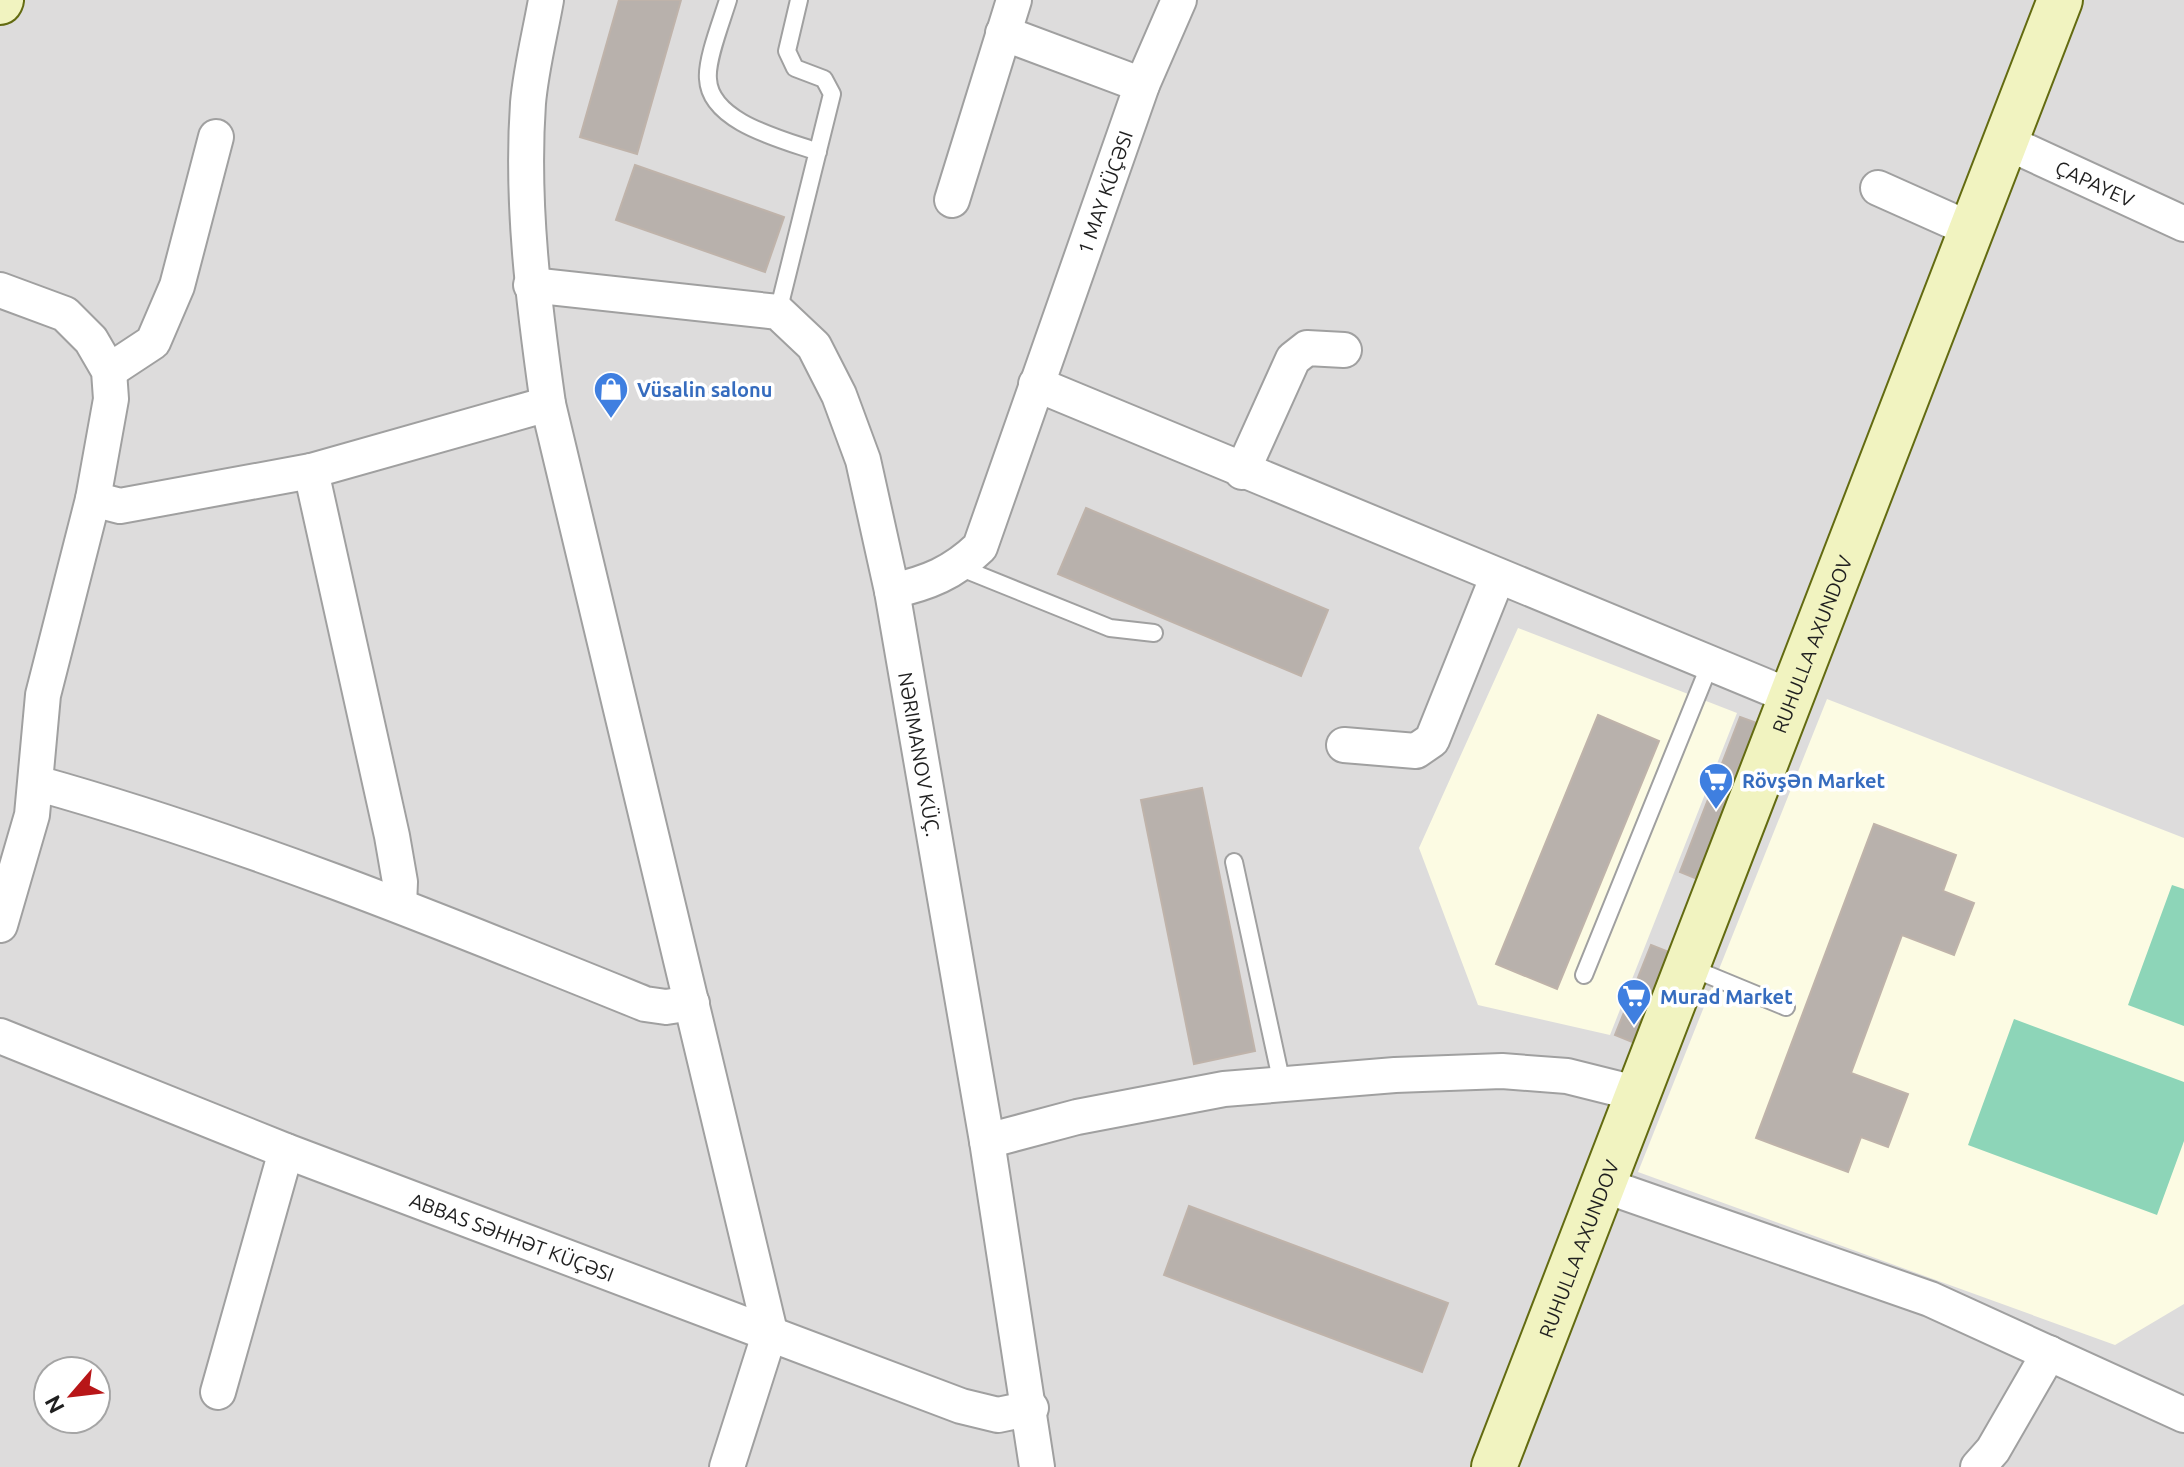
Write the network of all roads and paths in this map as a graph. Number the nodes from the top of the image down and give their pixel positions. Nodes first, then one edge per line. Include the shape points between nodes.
1 (546, 0) edge
2 (728, 0) edge
3 (799, 0) edge
4 (1014, 0) edge
5 (1179, 0) edge
6 (2060, 0) edge
7 (1003, 33) junction
8 (1142, 85) junction
9 (216, 137) dead end
10 (2006, 142) junction
11 (818, 152) junction
12 (1878, 188) dead end
13 (952, 200) dead end
14 (2184, 224) edge
15 (1972, 230) junction
16 (531, 285) junction
17 (0, 290) edge
18 (778, 312) junction
19 (1344, 350) dead end
20 (109, 371) junction
21 (1036, 384) junction
22 (548, 404) junction
23 (311, 471) junction
24 (1242, 472) junction
25 (93, 499) junction
26 (959, 567) junction
27 (1497, 578) junction
28 (892, 591) junction
29 (1154, 633) dead end
30 (1710, 664) junction
31 (1794, 698) junction
32 (1344, 745) dead end
33 (36, 783) junction
34 (1234, 862) dead end
35 (399, 905) junction
36 (0, 925) edge
37 (1689, 967) junction
38 (1584, 975) dead end
39 (692, 1003) junction
40 (1786, 1007) dead end
41 (0, 1036) edge
42 (1282, 1084) junction
43 (1639, 1094) junction
44 (987, 1141) junction
45 (286, 1151) junction
46 (1603, 1185) junction
47 (770, 1332) junction
48 (2049, 1353) junction
49 (218, 1392) dead end
50 (1031, 1408) junction
51 (2184, 1415) edge
52 (727, 1467) edge
53 (1037, 1467) edge
54 (1494, 1467) edge
55 (1978, 1467) edge

1 - 16 street via 528,102
2 - 11 lane via 707,79 712,95 741,123
3 - 11 lane via 787,51 795,68 824,79 832,94
4 - 7 street
5 - 8 street, 1 MAY KÜÇƏSI
6 - 10 street, RUHULLA AXUNDOV
7 - 8 street
7 - 13 street
8 - 21 street, 1 MAY KÜÇƏSI
9 - 20 street via 177,286 153,342
10 - 14 street, ÇAPAYEV
10 - 15 street, RUHULLA AXUNDOV
11 - 18 lane
12 - 15 street
15 - 31 street, RUHULLA AXUNDOV
16 - 18 street
16 - 22 street
17 - 20 street via 65,314 91,340
18 - 28 street, NƏRIMANOV KÜÇ. via 814,346 839,395 863,460
19 - 24 street via 1307,348 1293,359
20 - 25 street via 111,399
21 - 24 street
21 - 26 street, 1 MAY KÜÇƏSI via 980,547
22 - 23 street
22 - 39 street
23 - 25 street via 120,506
23 - 35 street via 392,836
24 - 27 street
25 - 33 street via 43,695
26 - 28 street via 933,581
26 - 29 lane via 1110,628
27 - 30 street
27 - 32 street via 1432,740 1416,751
28 - 44 street, NƏRIMANOV KÜÇ.
30 - 31 street
30 - 38 lane
31 - 37 street, RUHULLA AXUNDOV
33 - 35 street via 109,803
33 - 36 street via 21,863
34 - 42 lane
35 - 39 street via 645,1004
37 - 40 lane
37 - 43 street, RUHULLA AXUNDOV
39 - 47 street
41 - 45 street, ABBAS SƏHHƏT KÜÇƏSI
42 - 43 street via 1502,1071 1567,1076
42 - 44 street via 1154,1101
43 - 46 street, RUHULLA AXUNDOV
44 - 50 street, NƏRIMANOV KÜÇ.
45 - 47 street, ABBAS SƏHHƏT KÜÇƏSI
45 - 49 street
46 - 48 street via 1857,1271
46 - 54 street, RUHULLA AXUNDOV
47 - 50 street, ABBAS SƏHHƏT KÜÇƏSI via 961,1406 998,1415
47 - 52 street
48 - 51 street
48 - 55 street
50 - 53 street, NƏRIMANOV KÜÇ.

